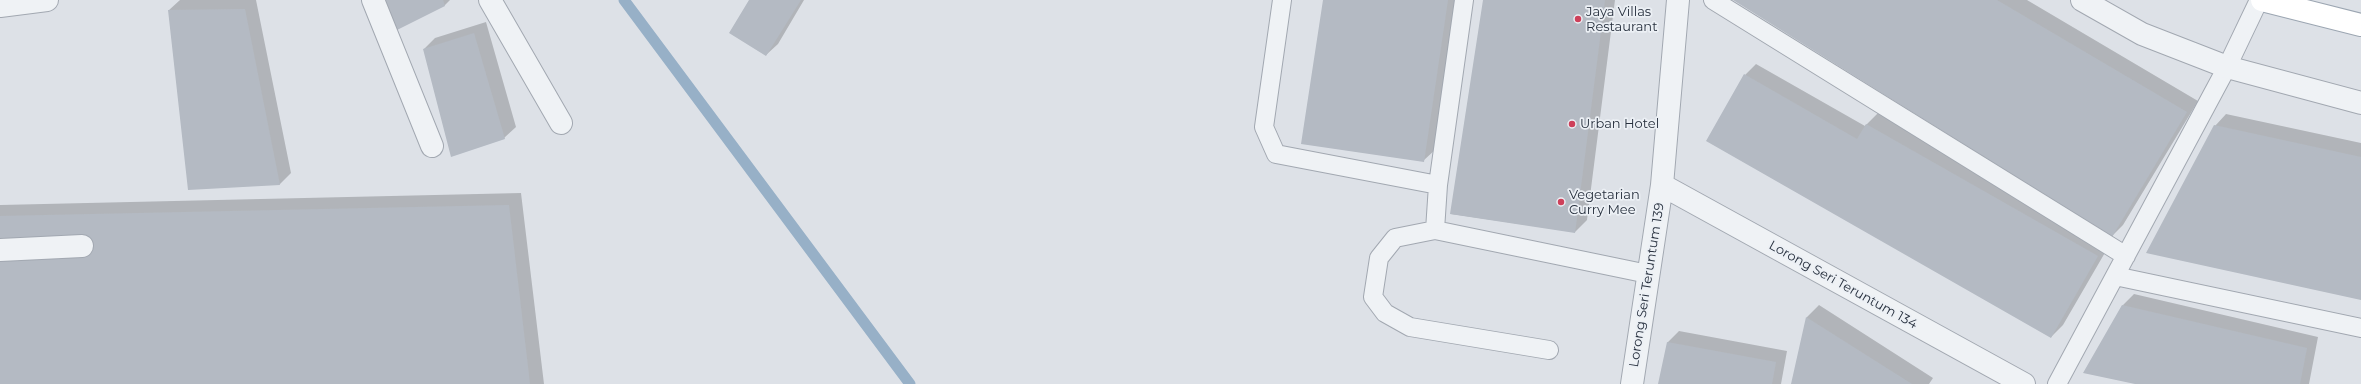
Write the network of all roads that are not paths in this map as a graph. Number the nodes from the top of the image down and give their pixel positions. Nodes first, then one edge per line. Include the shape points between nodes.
1 (47, 0) edge
2 (373, 0) edge
3 (490, 0) edge
4 (1282, 0) edge
5 (1464, 0) edge
6 (1678, 0) edge
7 (1689, 0) edge
8 (1713, 0) edge
9 (2082, 0) edge
10 (2260, 0) edge
11 (0, 6) edge
12 (2361, 25) edge
13 (1677, 28) junction
14 (2227, 67) junction
15 (2361, 103) edge
16 (561, 123) dead end
17 (432, 146) dead end
18 (1438, 184) junction
19 (1662, 185) junction
20 (1435, 230) junction
21 (82, 246) dead end
22 (0, 250) edge
23 (2126, 256) junction
24 (1648, 274) junction
25 (2115, 276) junction
26 (2361, 328) edge
27 (1549, 350) dead end
28 (1632, 384) edge
29 (2024, 384) edge
30 (2057, 384) edge

1 - 11 street
2 - 17 street
3 - 16 street
4 - 18 lane via 1264,127 1276,154
5 - 18 lane
6 - 13 street
7 - 13 street
8 - 23 lane
9 - 14 street via 2142,34
10 - 12 main road
10 - 14 lane
13 - 19 street, Lorong Seri Teruntum 139
14 - 15 street
14 - 23 lane
18 - 20 lane
19 - 24 street, Lorong Seri Teruntum 139
19 - 29 street, Lorong Seri Teruntum 134
20 - 24 lane
20 - 27 lane via 1395,238 1379,258 1373,297 1385,313 1410,327
21 - 22 street
23 - 25 lane
24 - 28 street, Lorong Seri Teruntum 139
25 - 26 lane
25 - 30 lane

